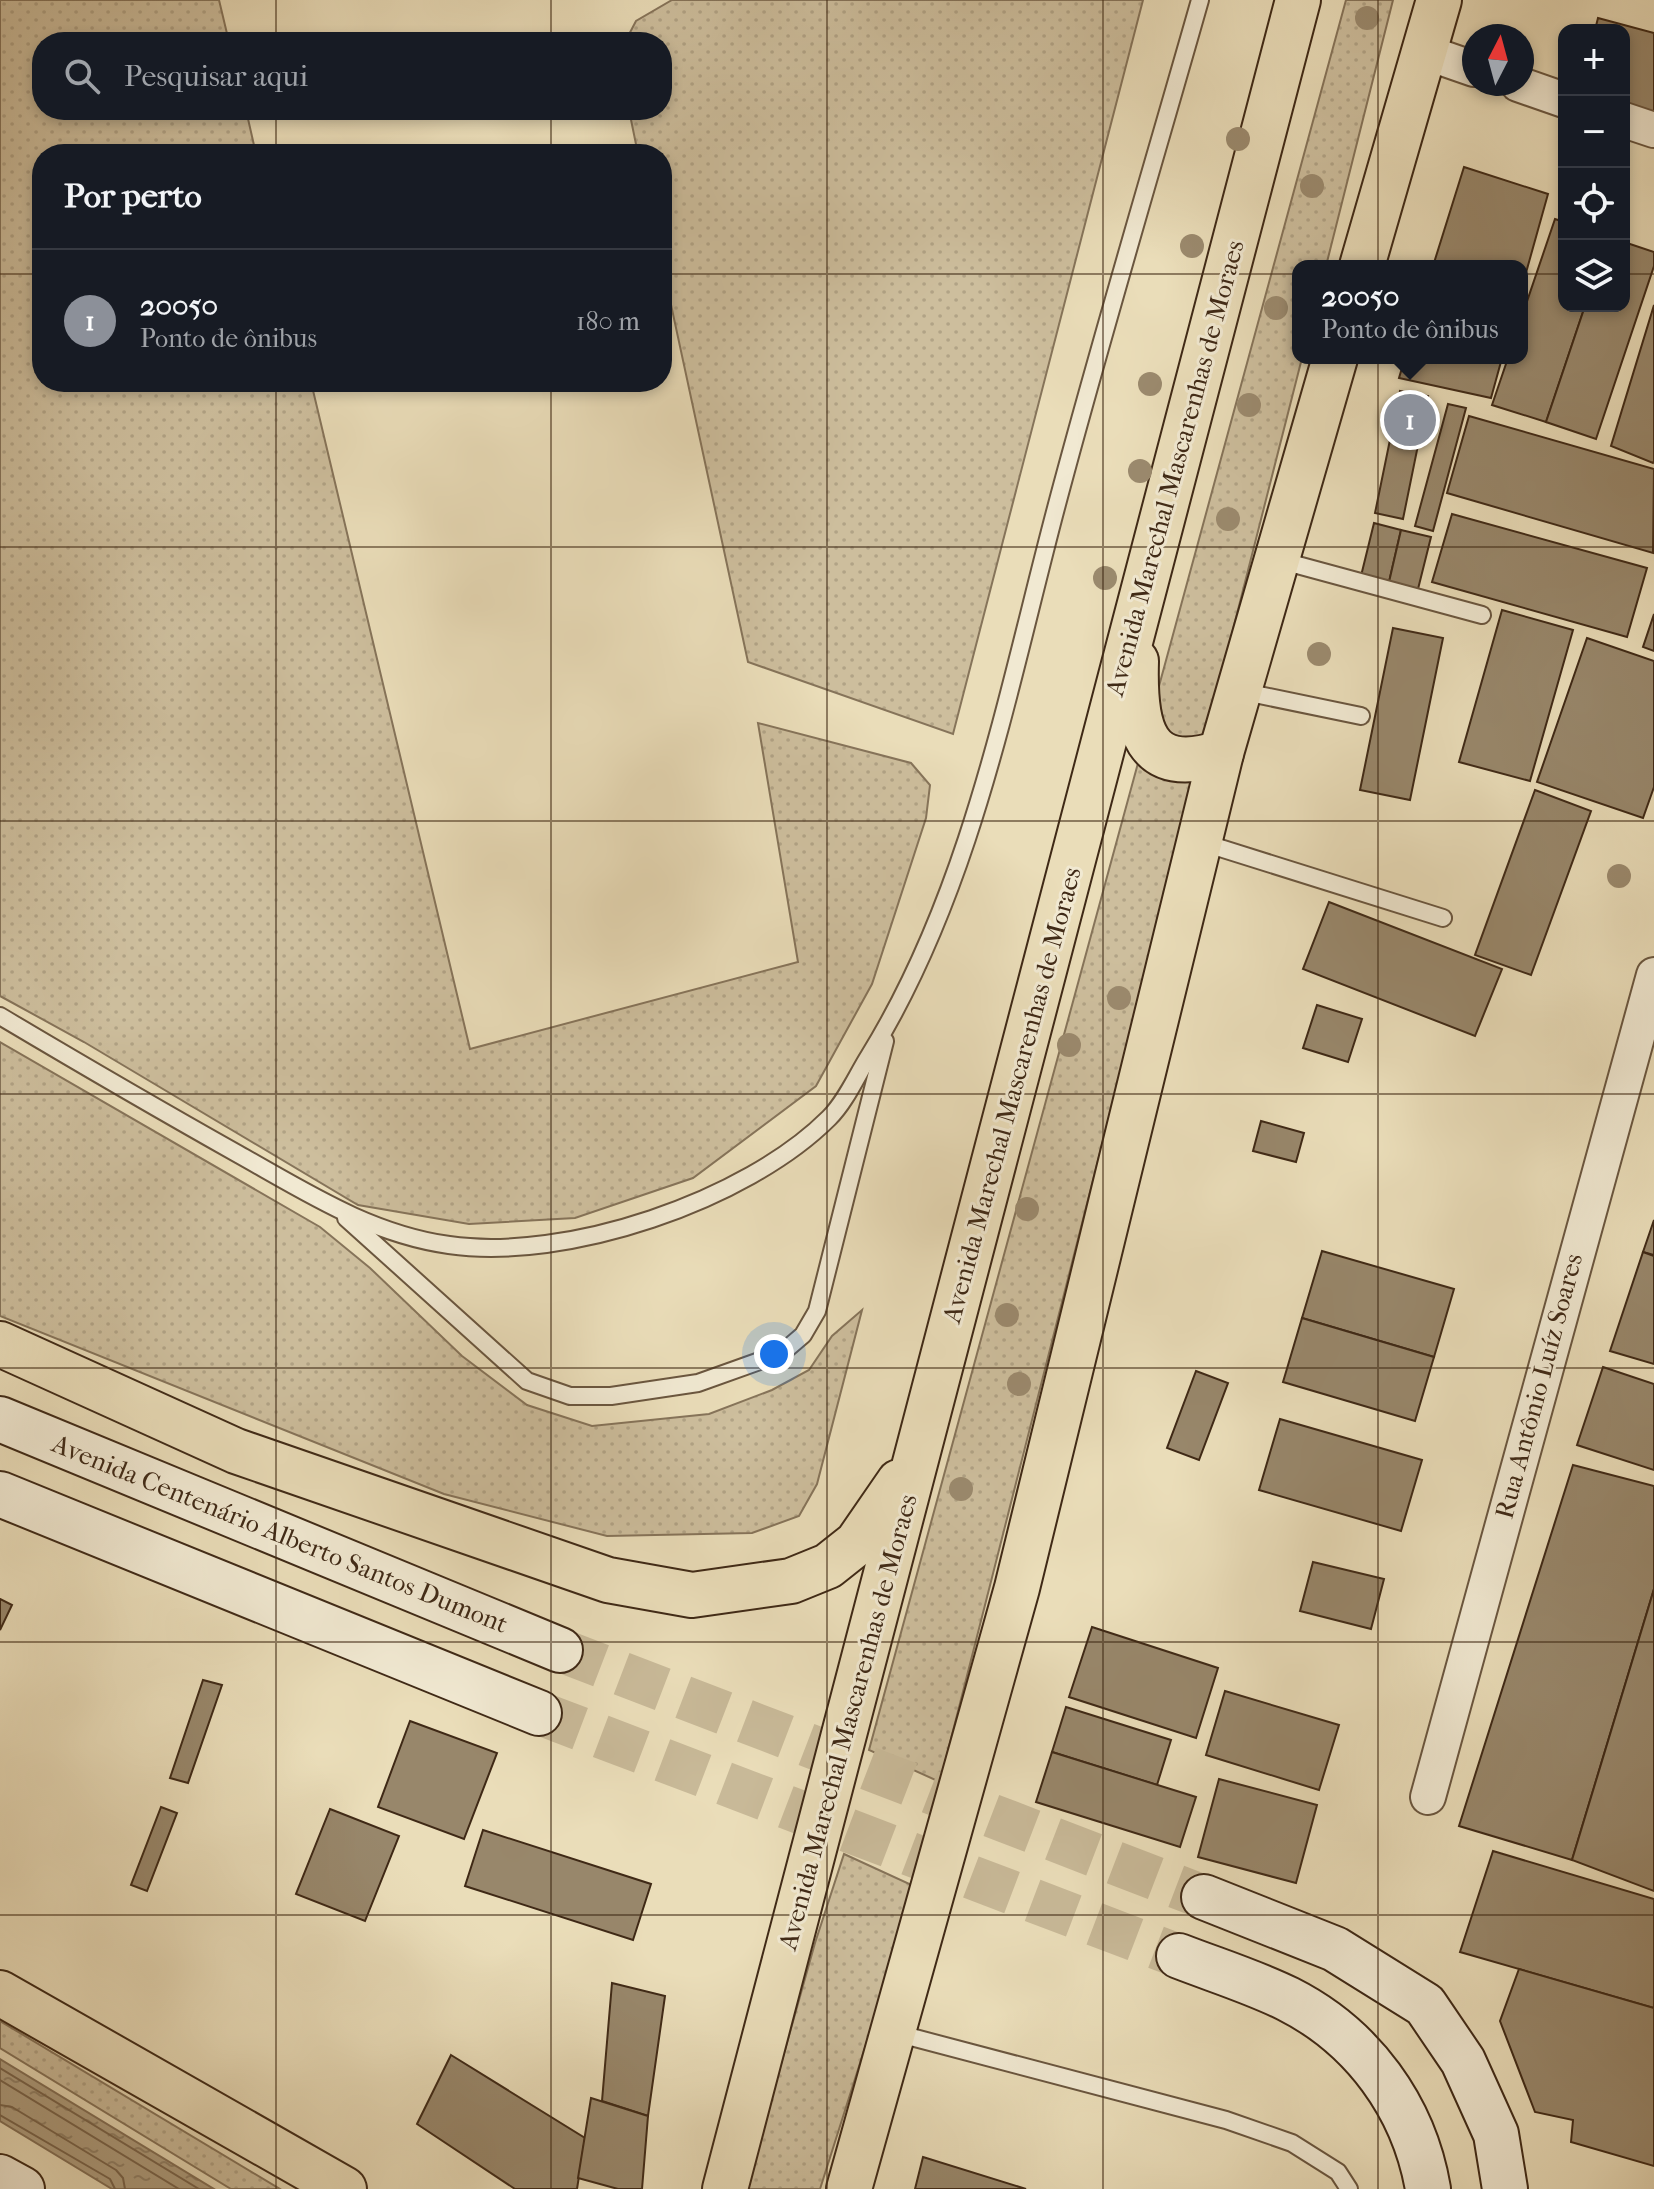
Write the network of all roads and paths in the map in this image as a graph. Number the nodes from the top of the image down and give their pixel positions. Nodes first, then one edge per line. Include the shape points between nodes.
1 (1200, 0) edge
2 (1298, 0) edge
3 (1439, 0) edge
4 (1425, 52) junction
5 (1462, 65) edge
6 (1534, 90) edge
7 (1558, 98) edge
8 (1630, 122) edge
9 (1654, 130) edge
10 (1364, 260) edge
11 (1333, 364) edge
12 (1278, 560) junction
13 (1137, 614) junction
14 (1482, 615) dead end
15 (1239, 690) junction
16 (1361, 716) dead end
17 (1221, 753) junction
18 (1199, 842) junction
19 (1443, 918) dead end
20 (1654, 975) edge
21 (0, 1016) edge
22 (889, 1024) junction
23 (344, 1216) junction
24 (0, 1344) edge
25 (0, 1419) edge
26 (919, 1450) junction
27 (0, 1494) edge
28 (560, 1650) tunnel mouth
29 (539, 1713) tunnel mouth
30 (1428, 1797) dead end
31 (1204, 1897) tunnel mouth
32 (1179, 1956) tunnel mouth
33 (0, 1993) edge
34 (894, 2032) junction
35 (0, 2177) edge
36 (724, 2181) edge
37 (22, 2189) edge
38 (344, 2189) edge
39 (849, 2189) edge
40 (1349, 2189) edge
41 (1428, 2189) edge
42 (1505, 2189) edge

1 - 22 lane via 1057,504 990,763 928,947
2 - 13 highway, Avenida Marechal Mascarenhas de Moraes
3 - 4 highway
4 - 5 street
4 - 10 highway
6 - 7 street
8 - 9 street
11 - 12 highway
12 - 14 lane
12 - 15 highway
13 - 17 highway via 1136,675 1149,741 1163,757 1181,762
13 - 26 highway, Avenida Marechal Mascarenhas de Moraes
15 - 16 lane
15 - 17 highway
17 - 18 highway
18 - 19 lane
18 - 34 highway via 1017,1588
20 - 30 street, Rua Antônio Luíz Soares
21 - 23 lane
22 - 23 lane via 832,1116 821,1125 775,1161 706,1197 631,1226 538,1247 449,1245
22 - 23 lane via 817,1311 803,1335 782,1353 698,1383 611,1396 570,1396 527,1381
24 - 26 highway via 236,1451 608,1580 692,1595 791,1581 828,1566 857,1543
25 - 28 main road, Avenida Centenário Alberto Santos Dumont
26 - 36 highway, Avenida Marechal Mascarenhas de Moraes
27 - 29 main road
31 - 42 main road via 1335,1949 1425,2005 1463,2061 1496,2134
32 - 41 main road via 1288,1999 1346,2037 1390,2086 1422,2155
33 - 38 highway
34 - 39 highway
34 - 40 lane via 1226,2120 1292,2143 1338,2172
35 - 37 main road

